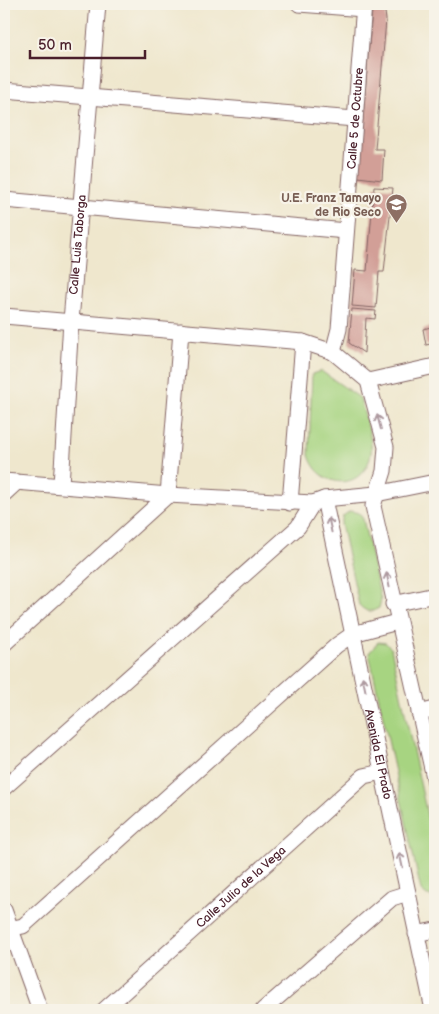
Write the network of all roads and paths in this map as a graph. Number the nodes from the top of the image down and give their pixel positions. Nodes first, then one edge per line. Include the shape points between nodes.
1 (98, 4) edge
2 (299, 4) edge
3 (364, 6) edge
4 (4, 90) edge
5 (90, 97) junction
6 (355, 119) junction
7 (4, 200) edge
8 (80, 207) junction
9 (346, 231) junction
10 (4, 316) edge
11 (71, 321) junction
12 (181, 331) junction
13 (303, 342) junction
14 (333, 352) junction
15 (435, 366) edge
16 (368, 381) junction
17 (10, 481) edge
18 (435, 482) edge
19 (61, 486) junction
20 (4, 494) edge
21 (376, 494) junction
22 (168, 495) junction
23 (319, 501) junction
24 (290, 503) junction
25 (435, 595) edge
26 (394, 604) junction
27 (398, 622) junction
28 (353, 634) junction
29 (4, 644) edge
30 (435, 709) edge
31 (419, 712) junction
32 (382, 772) junction
33 (435, 782) edge
34 (4, 788) edge
35 (408, 893) junction
36 (4, 910) edge
37 (7, 930) edge
38 (435, 930) edge
39 (416, 934) junction
40 (40, 1010) edge
41 (104, 1010) edge
42 (263, 1010) edge
43 (433, 1010) edge

1 - 5 street, Calle Luis Taborga
2 - 3 street
3 - 6 street, Calle 5 de Octubre
4 - 5 street
5 - 6 street
5 - 8 street, Calle Luis Taborga
6 - 9 street, Calle 5 de Octubre
7 - 8 street
8 - 9 street
8 - 11 street, Calle Luis Taborga
9 - 14 street, Calle 5 de Octubre via 340,329
10 - 11 street
11 - 12 street
11 - 19 street, Calle Luis Taborga
12 - 13 street
12 - 22 street
13 - 14 street
13 - 24 street
14 - 16 street
15 - 16 street
21 -> 16 street via 384,471 386,448
17 - 19 street
17 - 20 street
18 - 21 street
19 - 22 street
21 - 23 street
26 -> 21 street via 373,506
22 - 24 street
22 - 29 street
23 - 24 street
28 -> 23 street, Avenida El Prado
23 - 34 street via 298,526
25 - 26 street
26 - 27 street
27 - 28 street
27 - 31 street
32 -> 28 street, Avenida El Prado
28 - 37 street via 23,926
30 - 31 street
31 - 33 street
35 -> 32 street, Avenida El Prado
32 - 41 street, Calle Julio de la Vega via 364,776
35 - 39 street, Avenida El Prado
35 - 42 street via 392,898
36 - 37 street
37 - 40 street
38 - 39 street
39 - 43 street, Avenida El Prado

